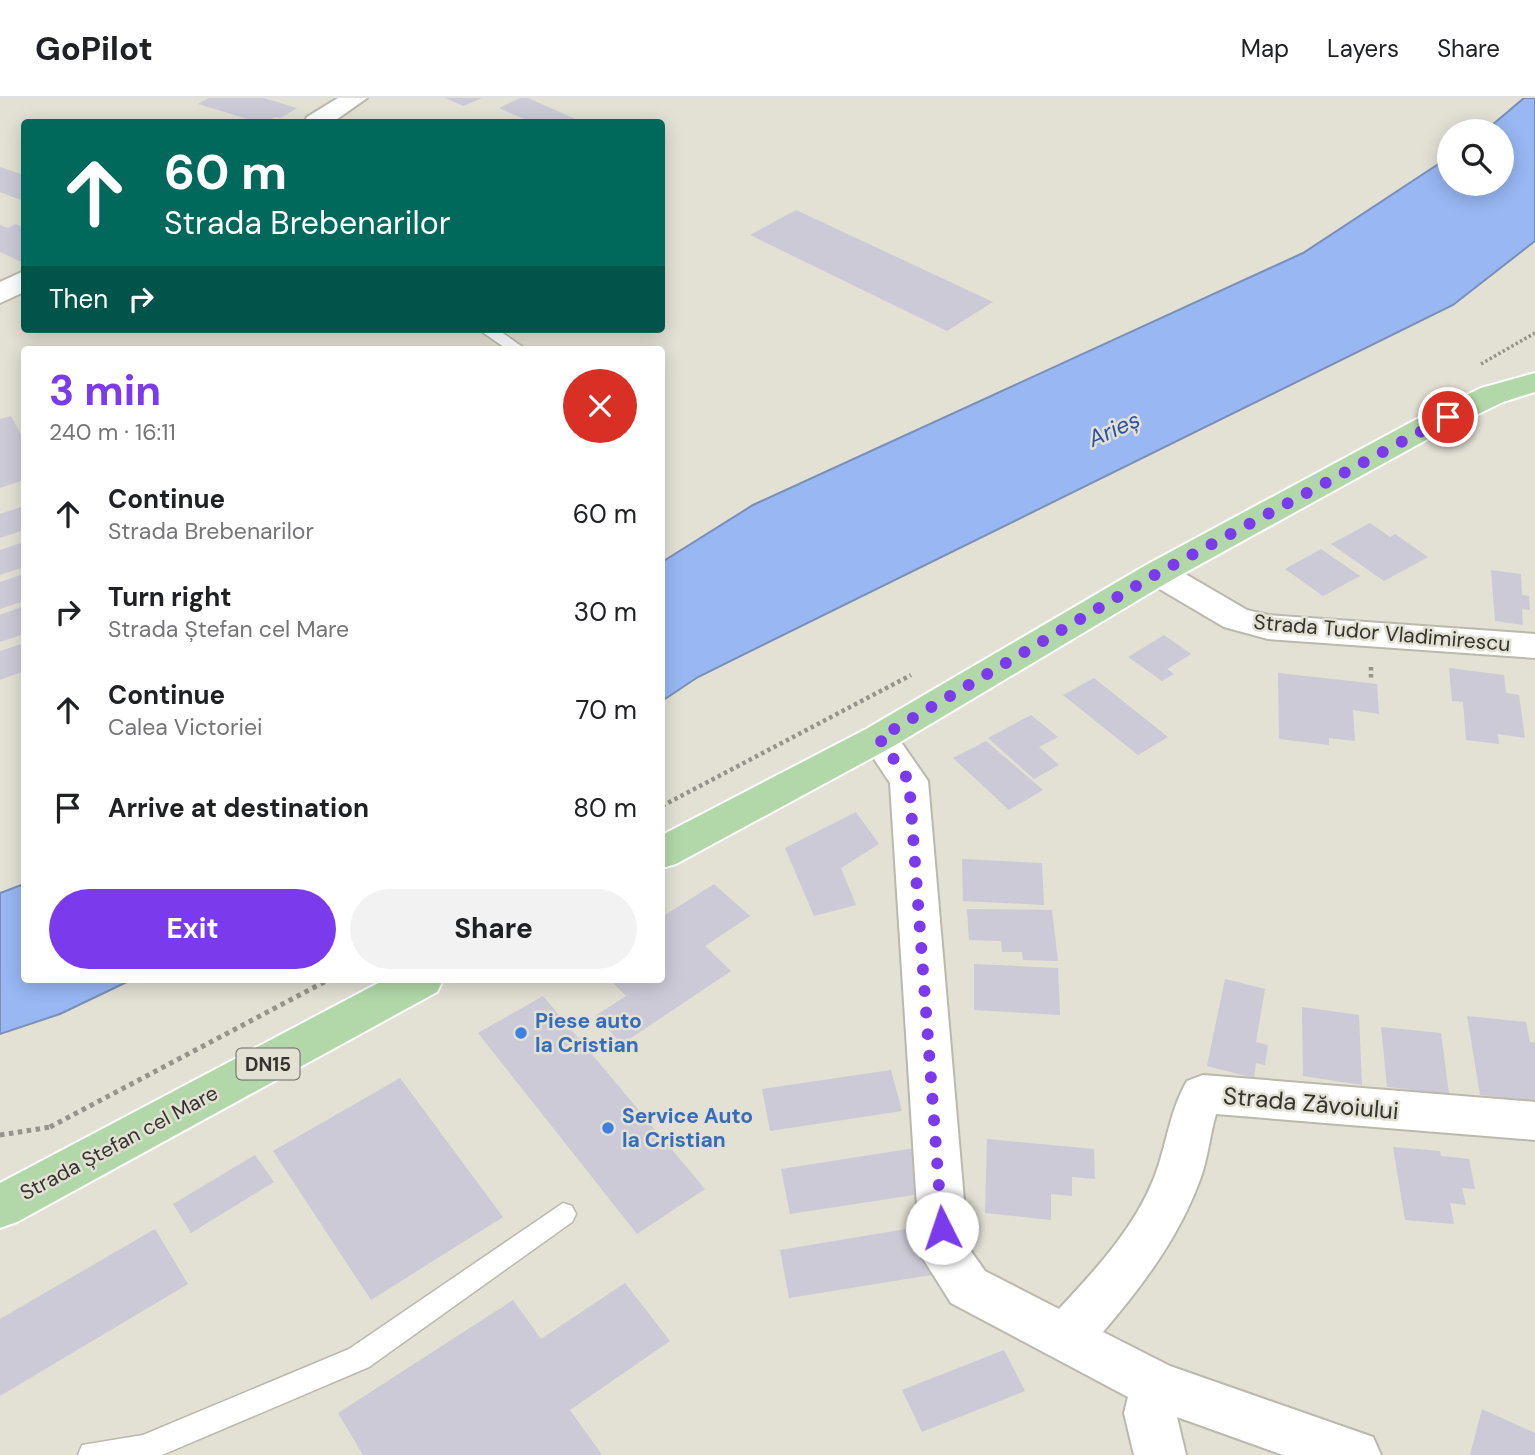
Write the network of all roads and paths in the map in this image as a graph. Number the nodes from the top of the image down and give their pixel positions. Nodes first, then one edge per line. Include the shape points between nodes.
1 (355, 98) edge
2 (321, 119) edge
3 (21, 283) edge
4 (0, 294) edge
5 (492, 333) edge
6 (513, 346) edge
7 (1535, 382) edge
8 (1158, 573) junction
9 (1535, 646) edge
10 (879, 738) junction
11 (665, 851) edge
12 (322, 983) edge
13 (416, 983) edge
14 (1535, 1121) edge
15 (50, 1127) dead end
16 (0, 1207) edge
17 (563, 1214) dead end
18 (1065, 1338) junction
19 (1157, 1386) junction
20 (92, 1455) edge
21 (1160, 1455) edge
22 (1355, 1455) edge

1 - 2 street
3 - 4 street
5 - 6 lane
7 - 8 main road via 1492,395 1426,428
8 - 9 street, Strada Tudor Vladimirescu via 1236,619 1268,627
8 - 10 main road
10 - 11 main road
10 - 18 street via 909,781 944,1254 968,1287
12 - 15 path
13 - 16 main road, Strada Ștefan cel Mare / DN15
14 - 18 street, Strada Zăvoiului via 1203,1094 1195,1106 1178,1176 1152,1232
17 - 20 lane via 359,1358 143,1449
18 - 19 street
19 - 21 street via 1150,1413
19 - 22 street

